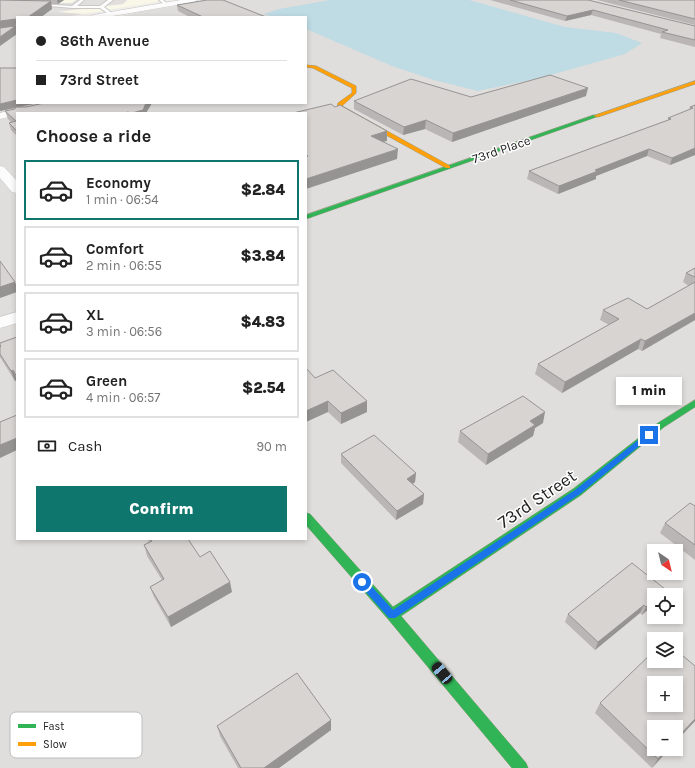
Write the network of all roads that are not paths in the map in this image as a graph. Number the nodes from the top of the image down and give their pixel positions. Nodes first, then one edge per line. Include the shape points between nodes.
1 (82, 0) edge
2 (111, 0) edge
3 (194, 0) edge
4 (164, 2) edge
5 (34, 5) edge
6 (73, 6) junction
7 (101, 7) junction
8 (111, 14) junction
9 (99, 16) edge
10 (307, 66) edge
11 (695, 82) edge
12 (54, 104) edge
13 (16, 112) edge
14 (18, 112) edge
15 (0, 116) edge
16 (448, 168) junction
17 (0, 170) edge
18 (16, 188) edge
19 (307, 217) edge
20 (16, 317) edge
21 (0, 323) edge
22 (695, 402) edge
23 (307, 518) edge
24 (392, 615) junction
25 (521, 768) edge

1 - 6 lane
2 - 7 lane
3 - 4 street
4 - 8 street
5 - 6 lane
6 - 7 lane
7 - 8 lane
8 - 9 street
10 - 16 street via 354,87 354,93 335,106
11 - 16 street, 73rd Place
12 - 14 street
13 - 15 street
16 - 19 street, 73rd Place
17 - 18 street
20 - 21 street
22 - 24 street, 73rd Street via 661,425 578,492
23 - 24 street
24 - 25 street

